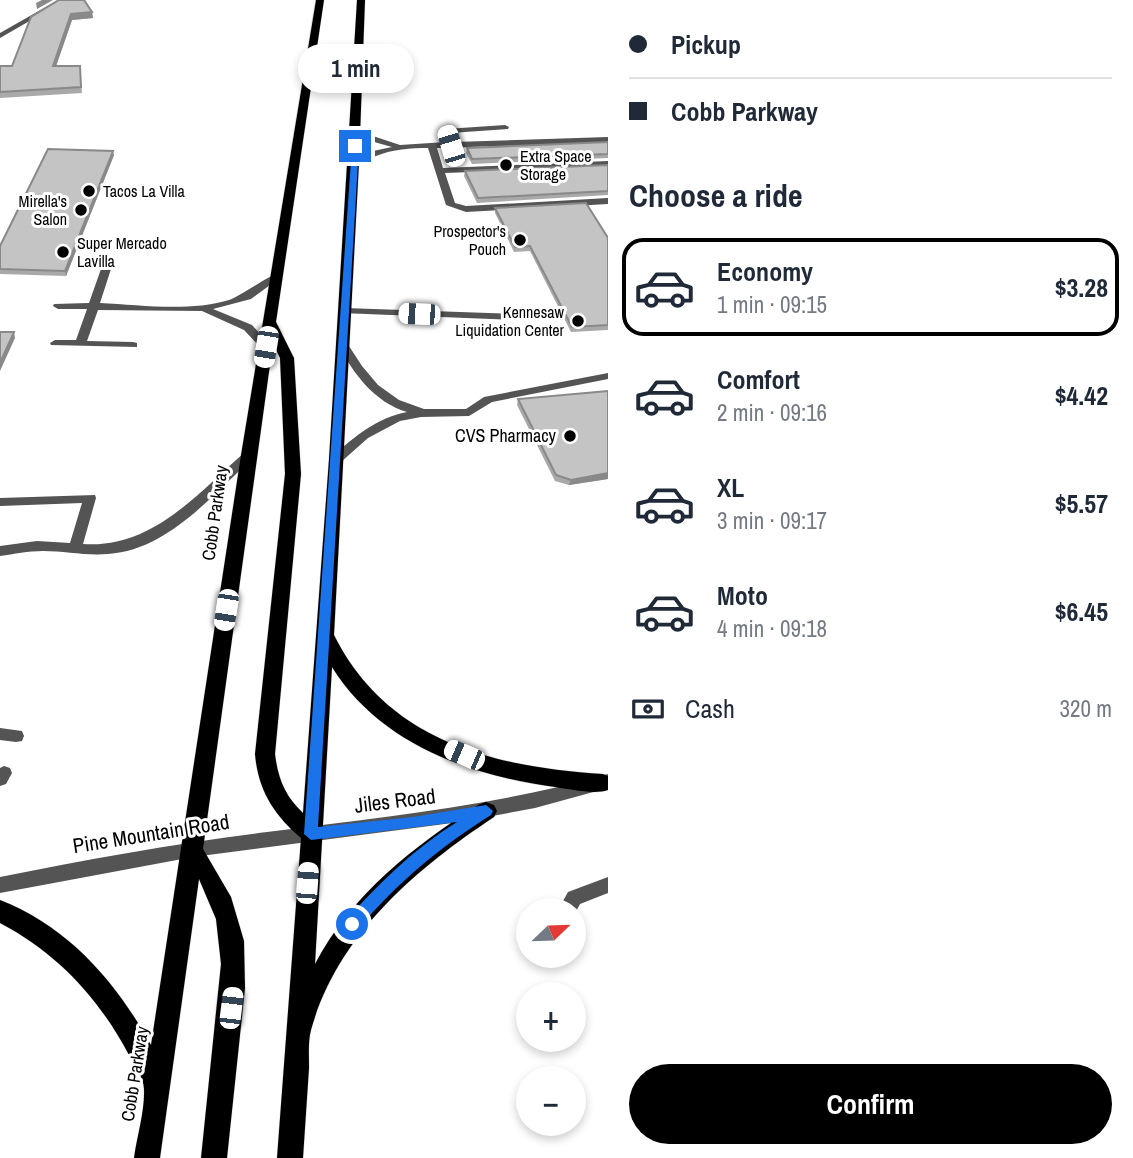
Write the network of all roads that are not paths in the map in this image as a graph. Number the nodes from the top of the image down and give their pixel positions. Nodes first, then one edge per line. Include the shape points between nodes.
1 (63, 0) edge
2 (320, 0) edge
3 (361, 0) edge
4 (0, 36) edge
5 (505, 127) dead end
6 (356, 129) junction
7 (608, 140) edge
8 (405, 146) junction
9 (432, 146) junction
10 (451, 146) junction
11 (354, 163) junction
12 (608, 164) edge
13 (440, 172) junction
14 (608, 201) edge
15 (106, 269) dead end
16 (276, 275) junction
17 (58, 306) dead end
18 (93, 307) junction
19 (199, 309) junction
20 (345, 311) junction
21 (518, 317) dead end
22 (270, 322) junction
23 (55, 343) dead end
24 (80, 343) junction
25 (133, 345) dead end
26 (343, 345) junction
27 (266, 347) junction
28 (608, 376) edge
29 (421, 413) junction
30 (249, 455) junction
31 (337, 459) junction
32 (0, 502) edge
33 (75, 548) junction
34 (0, 551) edge
35 (324, 631) junction
36 (606, 782) edge
37 (486, 811) junction
38 (311, 834) junction
39 (191, 850) junction
40 (0, 885) edge
41 (608, 885) edge
42 (573, 898) edge
43 (0, 911) edge
44 (297, 1046) junction
45 (157, 1087) junction
46 (147, 1158) edge
47 (214, 1158) edge
48 (290, 1158) edge

1 - 4 street
2 - 16 main road, Cobb Parkway
3 - 6 main road
5 - 10 street via 446,131
6 - 8 street via 381,142
6 - 11 main road
7 - 10 street
8 - 9 street
8 - 11 street
9 - 10 street
9 - 13 street
11 - 20 main road
12 - 13 street
13 - 14 street via 451,205 466,209
15 - 18 street
16 - 19 street via 251,296
16 - 22 main road, Cobb Parkway
17 - 18 street
18 - 19 street
18 - 24 street
19 - 27 street via 240,321
20 - 21 street
20 - 26 main road
22 - 27 main road, Cobb Parkway
22 - 38 main road via 287,358 293,474 266,776 282,806
23 - 24 street
24 - 25 street
26 - 29 street via 365,380 380,394
26 - 31 main road
27 - 30 main road, Cobb Parkway
28 - 29 street via 488,399 468,412
29 - 31 street via 380,426
30 - 33 street via 196,503 145,538 112,549
30 - 39 main road, Cobb Parkway
31 - 35 main road
32 - 33 street via 90,498
33 - 34 street
35 - 36 main road via 333,652 369,702 429,741 531,775 566,782
35 - 38 main road
36 - 37 street, Jiles Road
37 - 38 street, Jiles Road
37 - 44 main road via 412,863 352,924 326,963
38 - 39 street, Pine Mountain Road
38 - 44 main road
39 - 40 street, Pine Mountain Road
39 - 45 main road, Cobb Parkway
39 - 47 main road via 216,884 235,960
41 - 42 street
43 - 45 main road via 54,941 103,989 141,1050
44 - 48 main road
45 - 46 main road, Cobb Parkway

